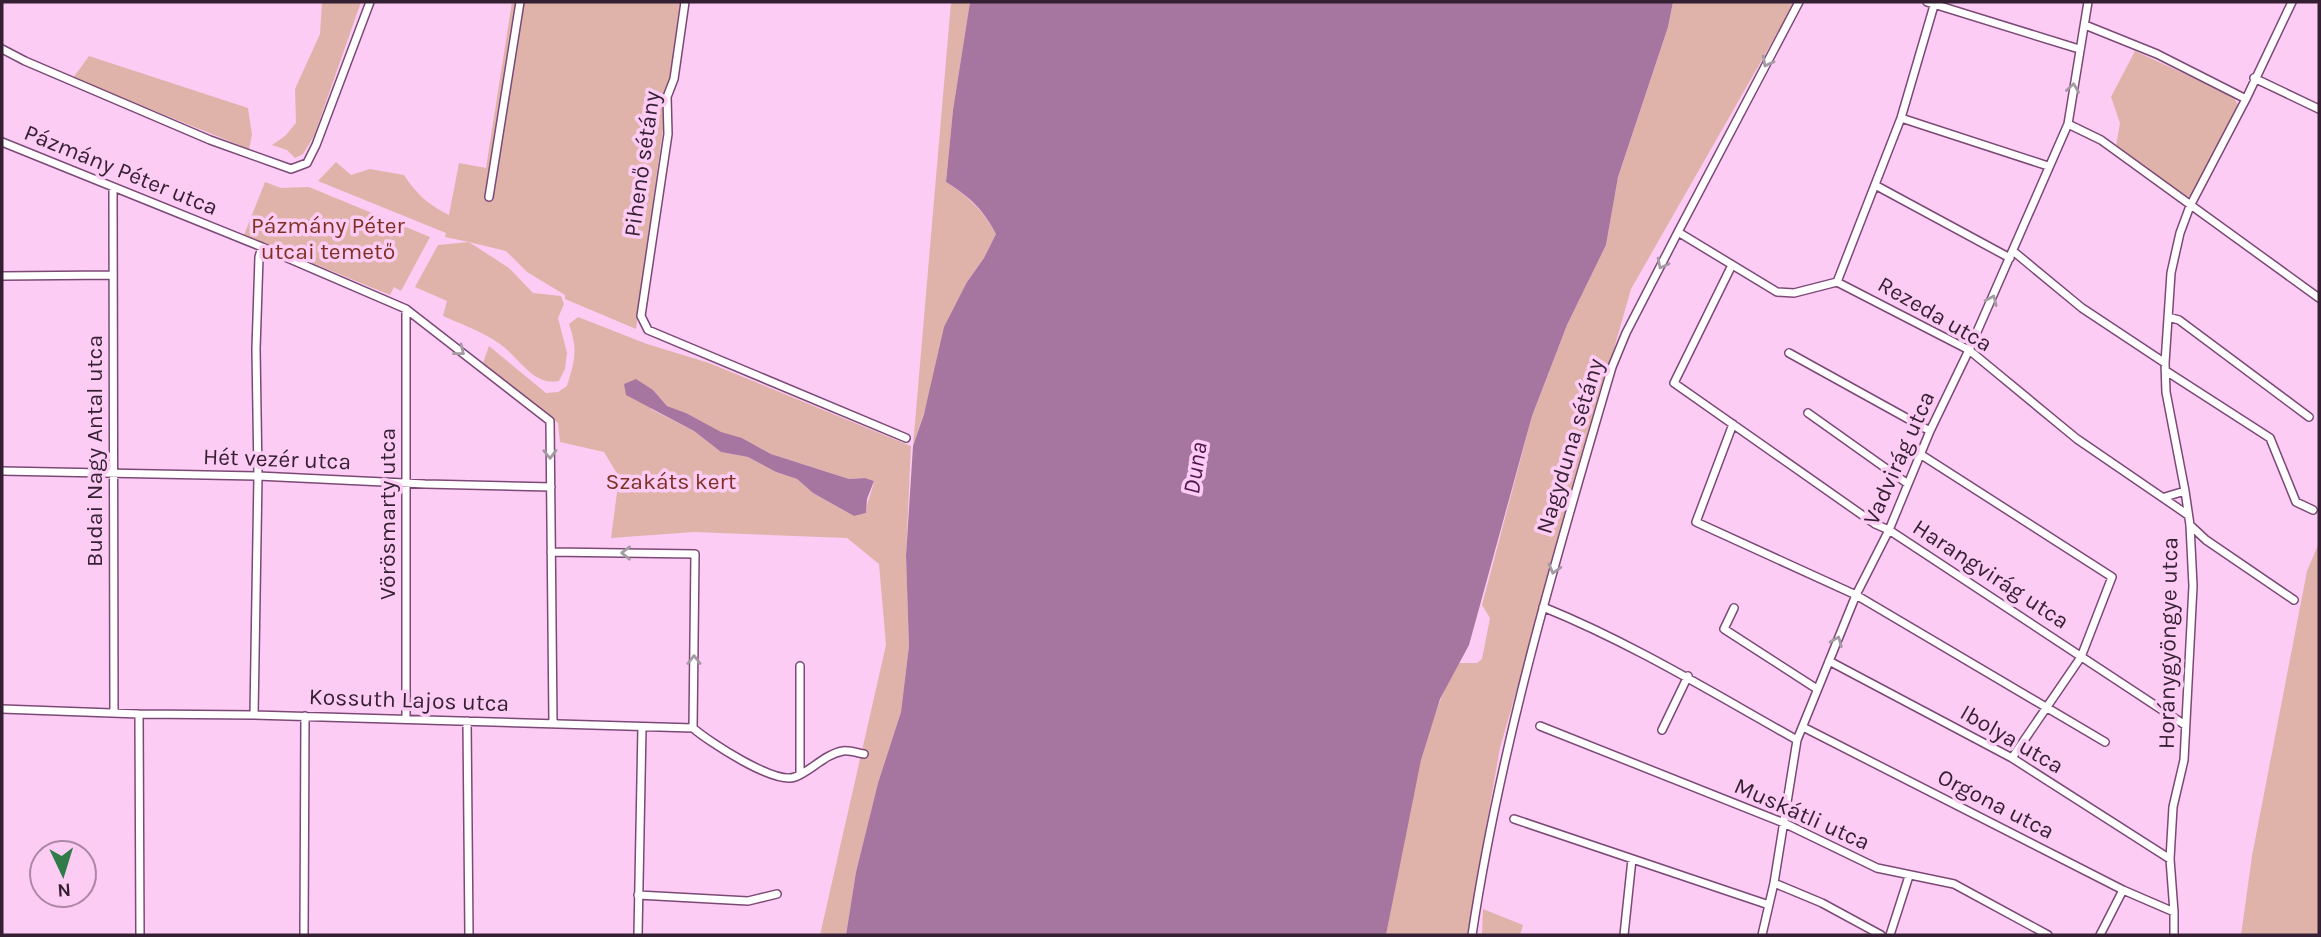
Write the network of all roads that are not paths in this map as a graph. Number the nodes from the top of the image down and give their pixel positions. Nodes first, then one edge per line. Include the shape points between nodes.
1 (370, 2) edge
2 (520, 2) edge
3 (685, 2) edge
4 (1799, 2) edge
5 (2088, 2) edge
6 (2292, 2) edge
7 (1932, 3) edge
8 (2085, 25) junction
9 (2079, 48) junction
10 (2, 49) edge
11 (2254, 78) junction
12 (2246, 99) junction
13 (2319, 109) edge
14 (1901, 118) junction
15 (2068, 124) junction
16 (2, 142) edge
17 (2048, 166) junction
18 (1875, 185) junction
19 (113, 188) junction
20 (489, 197) dead end
21 (2190, 206) junction
22 (1678, 232) junction
23 (262, 247) junction
24 (2011, 255) junction
25 (1732, 265) junction
26 (113, 275) junction
27 (2, 276) edge
28 (1837, 282) junction
29 (2319, 298) edge
30 (406, 309) junction
31 (2168, 317) junction
32 (1969, 350) junction
33 (1788, 353) dead end
34 (2165, 367) junction
35 (1808, 413) dead end
36 (2309, 417) dead end
37 (1733, 424) junction
38 (1930, 431) junction
39 (906, 438) dead end
40 (1920, 454) junction
41 (2, 471) edge
42 (114, 473) junction
43 (258, 476) junction
44 (407, 483) junction
45 (1908, 484) junction
46 (551, 487) junction
47 (2185, 491) junction
48 (2165, 497) junction
49 (2313, 510) dead end
50 (2188, 515) junction
51 (2190, 525) junction
52 (1889, 530) junction
53 (551, 552) junction
54 (1856, 595) junction
55 (2294, 600) dead end
56 (1543, 607) junction
57 (1734, 608) dead end
58 (2081, 657) junction
59 (1829, 661) junction
60 (800, 666) dead end
61 (1688, 677) junction
62 (1817, 689) junction
63 (2, 709) edge
64 (2048, 709) junction
65 (114, 713) junction
66 (139, 714) junction
67 (254, 715) junction
68 (305, 716) junction
69 (406, 719) junction
70 (467, 721) junction
71 (553, 724) junction
72 (2185, 725) junction
73 (1540, 726) dead end
74 (642, 727) junction
75 (1803, 727) junction
76 (693, 728) junction
77 (1662, 730) dead end
78 (1797, 740) junction
79 (2105, 742) dead end
80 (864, 754) dead end
81 (2012, 758) junction
82 (800, 774) junction
83 (1514, 819) dead end
84 (1784, 823) junction
85 (1632, 859) junction
86 (2170, 859) junction
87 (1909, 876) junction
88 (1774, 883) junction
89 (2123, 890) junction
90 (777, 894) dead end
91 (638, 895) junction
92 (1769, 905) junction
93 (2174, 912) junction
94 (140, 935) edge
95 (304, 935) edge
96 (469, 935) edge
97 (638, 935) edge
98 (1472, 935) edge
99 (1624, 935) edge
100 (1762, 935) edge
101 (1881, 935) edge
102 (1890, 935) edge
103 (2048, 935) edge
104 (2101, 935) edge
105 (2174, 935) edge

1 - 10 street via 316,145 307,163 291,169 198,135
2 - 20 street
3 - 39 street, Pihenő sétány via 674,79 667,97 668,134 641,316 648,330
4 -> 22 street, Nagyduna sétány
5 - 8 street, Vadvirág utca
6 - 11 street, Horánygyöngye utca
7 - 9 street
7 - 14 street
8 - 9 street, Vadvirág utca
8 - 12 street via 2157,54
15 -> 9 street, Vadvirág utca
11 - 12 street, Horánygyöngye utca
11 - 13 street
12 - 21 street, Horánygyöngye utca
14 - 17 street
14 - 18 street
15 - 17 street, Vadvirág utca
15 - 21 street via 2101,140
16 - 19 street, Pázmány Péter utca
17 - 24 street, Vadvirág utca
18 - 24 street
18 - 28 street
19 - 23 street, Pázmány Péter utca
19 - 26 street, Budai Nagy Antal utca
21 - 29 street
21 - 31 street, Horánygyöngye utca via 2174,254
22 - 25 street
22 -> 56 street, Nagyduna sétány via 1612,367
23 - 30 street, Pázmány Péter utca
23 - 43 street via 256,349
32 -> 24 street, Vadvirág utca
24 - 34 street
25 - 28 street via 1782,293
25 - 37 street, Harangvirág utca via 1674,383
26 - 27 street
26 - 42 street, Budai Nagy Antal utca
28 - 32 street, Rezeda utca
30 - 44 street, Vörösmarty utca
30 -> 46 street, Pázmány Péter utca via 550,421
31 - 34 street, Horánygyöngye utca
31 - 36 street via 2179,320
32 - 38 street, Vadvirág utca
32 - 48 street, Rezeda utca via 2077,439
33 - 38 street
34 - 47 street, Horánygyöngye utca
34 - 49 street via 2270,438 2296,502
35 - 45 street
37 - 52 street, Harangvirág utca
37 - 54 street via 1696,522
38 - 40 street, Vadvirág utca
40 - 45 street, Vadvirág utca
40 - 58 street via 2112,577
41 - 42 street, Hét vezér utca
42 - 43 street, Hét vezér utca
42 - 65 street, Budai Nagy Antal utca
43 - 44 street, Hét vezér utca
43 - 67 street
44 - 46 street, Hét vezér utca
44 - 69 street, Vörösmarty utca
45 - 52 street, Vadvirág utca
46 - 53 street
47 - 48 street
47 - 50 street, Horánygyöngye utca
48 - 50 street, Rezeda utca
50 - 51 street, Horánygyöngye utca
51 - 55 street
51 - 72 street, Horánygyöngye utca via 2193,586
52 - 54 street, Vadvirág utca
52 - 58 street, Harangvirág utca
53 - 71 street
76 -> 53 street via 695,554
59 -> 54 street, Vadvirág utca
54 - 64 street
56 - 61 street
56 - 98 street, Nagyduna sétány via 1494,813
57 - 62 street via 1724,629
58 - 64 street
58 - 72 street, Harangvirág utca
59 - 62 street, Vadvirág utca
59 - 81 street, Ibolya utca
60 - 82 street
61 - 77 street
61 - 78 street
62 - 75 street, Vadvirág utca
63 - 65 street, Kossuth Lajos utca
64 - 79 street
64 - 81 street
65 - 66 street, Kossuth Lajos utca
66 - 67 street, Kossuth Lajos utca
66 - 94 street
67 - 68 street, Kossuth Lajos utca
68 - 69 street, Kossuth Lajos utca
68 - 95 street
69 - 70 street, Kossuth Lajos utca
70 - 71 street, Kossuth Lajos utca
70 - 96 street
71 - 74 street, Kossuth Lajos utca
72 - 86 street, Horánygyöngye utca
73 - 84 street, Muskátli utca
74 - 76 street, Kossuth Lajos utca
74 - 91 street
75 - 78 street, Vadvirág utca
75 - 89 street, Orgona utca
76 - 82 street via 738,759 784,778
78 - 84 street, Vadvirág utca
80 - 82 street via 843,751
81 - 86 street, Ibolya utca
83 - 85 street
84 - 87 street, Muskátli utca via 1877,868
84 - 88 street, Vadvirág utca
85 - 92 street
85 - 99 street
86 - 93 street, Horánygyöngye utca
87 - 102 street
87 - 103 street, Muskátli utca via 1954,884
88 - 92 street, Vadvirág utca
88 - 101 street
89 - 93 street, Orgona utca
89 - 104 street
90 - 91 street via 748,901
91 - 97 street
92 - 100 street, Vadvirág utca
93 - 105 street, Horánygyöngye utca

